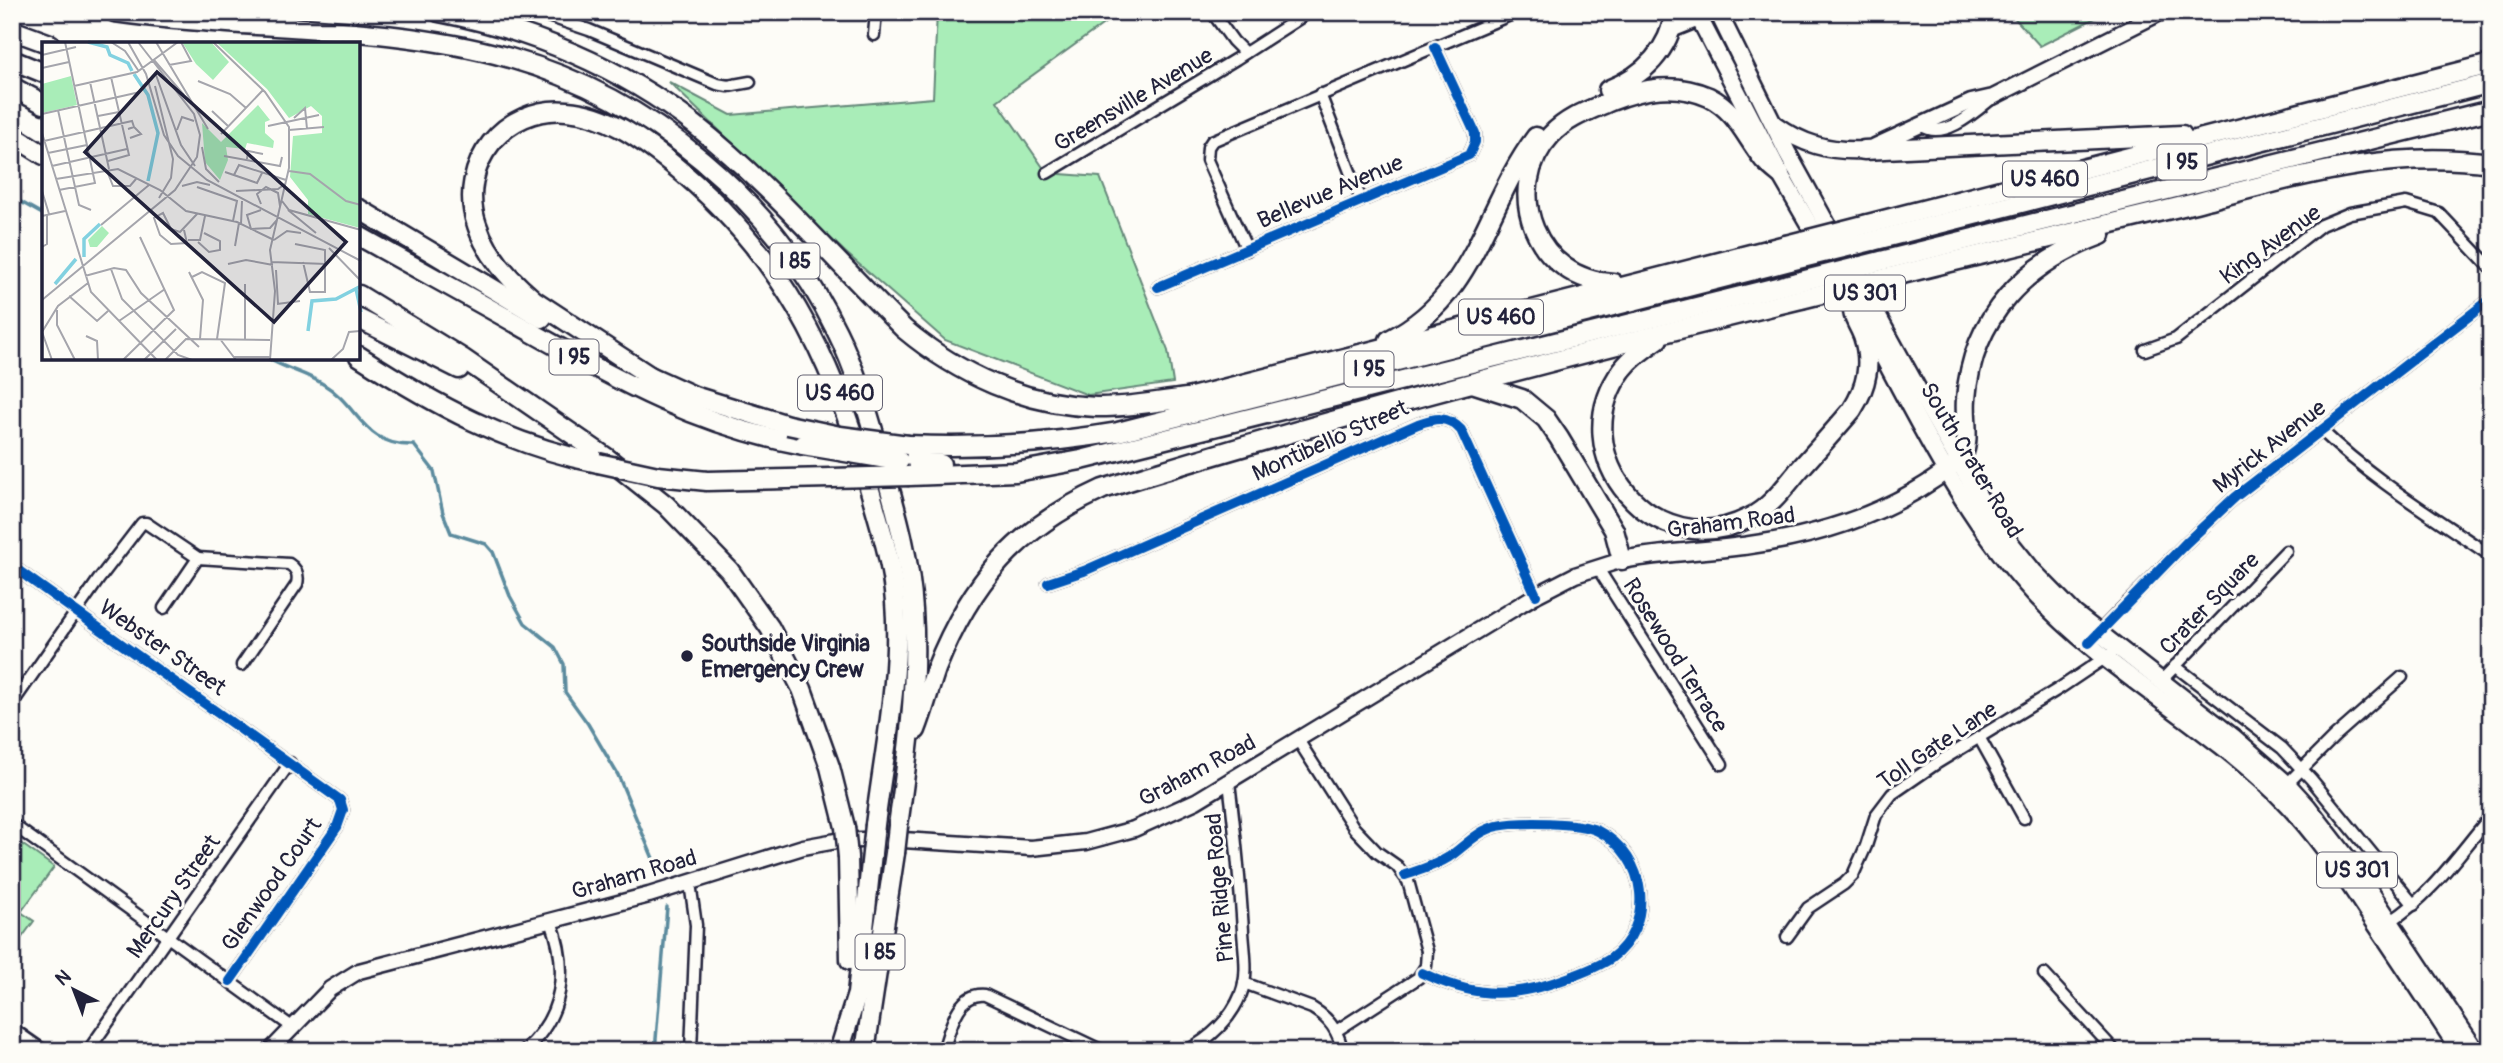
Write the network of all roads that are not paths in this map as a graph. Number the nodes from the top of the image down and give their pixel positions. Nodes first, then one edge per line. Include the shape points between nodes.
1 (115, 12) edge
2 (239, 12) edge
3 (439, 12) edge
4 (536, 12) edge
5 (876, 12) edge
6 (1212, 12) edge
7 (1310, 12) edge
8 (1517, 12) edge
9 (1718, 12) edge
10 (2162, 12) edge
11 (1702, 14) edge
12 (1673, 20) edge
13 (12, 30) edge
14 (358, 33) junction
15 (874, 35) dead end
16 (45, 42) edge
17 (1435, 47) junction
18 (1245, 53) junction
19 (12, 60) edge
20 (2491, 64) edge
21 (42, 72) edge
22 (750, 82) dead end
23 (2491, 83) edge
24 (12, 87) edge
25 (1320, 94) junction
26 (42, 103) edge
27 (2491, 110) edge
28 (1773, 124) junction
29 (2221, 134) junction
30 (12, 135) edge
31 (1864, 150) junction
32 (42, 154) edge
33 (2491, 163) edge
34 (1047, 173) dead end
35 (1780, 174) junction
36 (1361, 200) junction
37 (2186, 205) junction
38 (360, 210) edge
39 (1870, 232) junction
40 (360, 237) edge
41 (1247, 250) junction
42 (1788, 253) junction
43 (2491, 268) edge
44 (1883, 270) junction
45 (1637, 282) junction
46 (1158, 287) dead end
47 (1799, 290) junction
48 (360, 296) edge
49 (1853, 299) junction
50 (2491, 299) edge
51 (360, 320) edge
52 (1669, 332) junction
53 (2145, 351) dead end
54 (1364, 353) junction
55 (360, 357) edge
56 (653, 378) junction
57 (1472, 383) junction
58 (1188, 398) junction
59 (1404, 402) junction
60 (2322, 431) junction
61 (1196, 433) junction
62 (571, 434) junction
63 (944, 447) junction
64 (905, 461) junction
65 (1953, 466) junction
66 (2286, 551) dead end
67 (2491, 556) edge
68 (198, 558) junction
69 (1622, 560) junction
70 (12, 566) edge
71 (1597, 567) junction
72 (1048, 583) dead end
73 (1536, 595) junction
74 (164, 608) dead end
75 (77, 612) junction
76 (2094, 638) junction
77 (2112, 653) junction
78 (242, 665) dead end
79 (2175, 666) junction
80 (2402, 677) dead end
81 (2161, 682) junction
82 (12, 704) edge
83 (1979, 737) junction
84 (1298, 740) junction
85 (909, 750) junction
86 (289, 763) junction
87 (1721, 764) dead end
88 (2302, 769) junction
89 (1229, 782) junction
90 (2282, 789) junction
91 (343, 810) joint
92 (2491, 816) edge
93 (2024, 818) dead end
94 (12, 824) edge
95 (1405, 875) junction
96 (690, 883) junction
97 (2414, 905) junction
98 (551, 921) junction
99 (2391, 921) junction
100 (167, 936) junction
101 (1787, 937) dead end
102 (1422, 973) junction
103 (2044, 974) dead end
104 (230, 981) junction
105 (1244, 983) junction
106 (292, 1027) junction
107 (12, 1030) edge
108 (1336, 1031) junction
109 (841, 1048) edge
110 (272, 1050) edge
111 (42, 1051) edge
112 (88, 1051) edge
113 (524, 1051) edge
114 (691, 1051) edge
115 (865, 1051) edge
116 (943, 1051) edge
117 (1103, 1051) edge
118 (1186, 1051) edge
119 (1342, 1051) edge
120 (2115, 1051) edge
121 (2460, 1051) edge
122 (2476, 1051) edge

1 - 14 highway, I 85
2 - 14 highway
3 - 58 highway via 559,47 671,108 743,167 904,329 974,376 1015,392 1072,405 1116,407
4 - 22 street via 717,84
5 - 15 street
6 - 18 street
7 - 18 street, Greensville Avenue
8 - 17 street
9 - 28 main road, South Crater Road / US 301
10 - 31 main road via 1993,97 1971,102
11 - 12 highway via 1682,22
11 - 35 main road, South Crater Road / US 301
12 - 54 highway via 1653,61 1636,77 1564,110 1542,129 1450,292 1423,319
13 - 16 highway
14 - 85 highway, I 85 via 509,57 613,98 695,154 776,236 824,305 850,360 903,537 915,637
17 - 25 street
17 - 36 street, Bellevue Avenue via 1475,136 1473,149 1469,155
18 - 34 street, Greensville Avenue
19 - 21 highway
20 - 29 highway, US 460
23 - 39 highway, I 95
24 - 26 highway
25 - 36 street
25 - 41 street via 1212,141 1206,154
27 - 44 highway, I 95
28 - 31 main road via 1819,147
28 - 65 main road, South Crater Road / US 301
29 - 31 highway
29 - 39 highway, US 460
30 - 32 highway
33 - 37 highway, US 460 via 2438,158 2365,163
35 - 45 highway via 1765,161 1732,114 1711,98 1684,89 1658,87 1633,92 1560,126 1539,152 1530,173 1528,201 1538,237 1555,260 1580,277 1602,283
35 - 49 main road, South Crater Road / US 301
36 - 41 street, Bellevue Avenue
37 - 44 highway, US 460
37 - 65 highway via 2070,247 2042,263 2012,291 1987,327 1970,368 1966,448
38 - 56 highway, I 95
39 - 42 highway, I 95, bridge
40 - 64 highway, I 95, bridge via 642,393 766,438
41 - 46 street, Bellevue Avenue
42 - 45 highway, US 460
42 - 63 highway, I 95 via 1118,432 1034,444
43 - 53 street, King Avenue via 2439,213 2406,203 2350,213 2321,225 2176,339
44 - 47 highway, US 460, bridge
45 - 54 highway, US 460
47 - 52 highway, US 460
47 - 61 highway, I 95
48 - 62 highway, I 85 via 462,358
49 - 52 highway via 1853,316 1868,363 1859,399 1770,503 1723,528 1681,527 1651,516 1626,493 1610,469 1604,414 1614,382 1635,356
49 - 65 main road, South Crater Road / US 301
50 - 60 street, Myrick Avenue
51 - 62 highway via 467,373
52 - 57 highway, US 460
54 - 58 highway, US 460
55 - 64 highway, bridge via 427,398 538,449 659,476 707,481 831,478
56 - 64 highway, I 95, bridge via 713,402 840,436
56 - 109 highway, US 460, bridge via 526,294 501,267 479,232 472,208 477,167 498,133 520,119 553,110 581,113 615,126 688,177 743,233 786,288 843,402 886,546 895,603 892,692 857,994
57 - 59 highway, US 460
57 - 69 highway via 1522,399 1546,419 1614,530
58 - 63 highway, US 460 via 1116,420 1030,435 972,439
59 - 61 highway
59 - 85 highway, US 460 via 1103,489 1045,521 1013,545 969,600 936,669
60 - 67 street via 2389,486
60 - 76 street, Myrick Avenue via 2220,511
61 - 64 highway, I 95 via 1081,460 989,465
62 - 109 highway, I 85, bridge via 666,505 729,570 770,628 802,689 830,767 845,827 850,942
63 - 64 highway, I 95
65 - 69 main road, Graham Road via 1884,507 1821,532
65 - 76 main road, South Crater Road / US 301 via 2033,571
66 - 79 street, Crater Square
68 - 74 street
68 - 75 street via 142,523
68 - 78 street via 289,564 297,572 297,584
69 - 71 main road, Graham Road
70 - 75 street, Webster Street
71 - 73 main road, Graham Road
71 - 87 street, Rosewood Terrace
72 - 73 street, Montibello Street via 1440,418 1461,430
73 - 84 main road, Graham Road
75 - 82 street
75 - 86 street, Webster Street
76 - 77 main road, South Crater Road / US 301
77 - 81 main road, South Crater Road / US 301
77 - 83 street, Toll Gate Lane
77 - 90 main road, South Crater Road / US 301 via 2249,768
79 - 81 street, Crater Square
79 - 88 street via 2254,724
80 - 88 street
81 - 90 main road, South Crater Road / US 301 via 2233,737
83 - 93 street
83 - 101 street, Toll Gate Lane via 1892,794 1872,824 1853,875 1808,908
84 - 89 main road, Graham Road
84 - 95 street via 1364,841
85 - 115 highway, I 85, bridge
86 - 91 street, Webster Street via 336,795
86 - 100 street, Mercury Street
88 - 90 street
88 - 97 street
89 - 96 main road, Graham Road via 1165,816 1086,842 1031,848 899,839 836,841 770,856
89 - 105 street, Pine Ridge Road
90 - 99 main road, South Crater Road / US 301 via 2332,835
90 - 121 main road, South Crater Road / US 301
91 - 104 street, Glenwood Court via 337,827
92 - 97 street
94 - 100 street
95 - 102 street via 1427,951
95 - 102 street via 1447,858 1490,828 1577,825 1601,833 1626,853 1641,891 1639,918 1627,942 1609,959 1587,970 1516,993 1482,993
96 - 98 main road, Graham Road
96 - 114 street via 696,925
97 - 99 street
98 - 106 main road, Graham Road via 359,971 330,989
98 - 113 street via 561,968 556,1005 545,1029
99 - 122 main road, South Crater Road / US 301
100 - 104 street
100 - 112 street, Mercury Street
102 - 108 street
103 - 120 street
104 - 106 street
105 - 108 street via 1312,1008
105 - 118 street, Pine Ridge Road via 1224,1022
106 - 110 main road, Graham Road
107 - 111 street
108 - 119 street
116 - 117 street via 965,1000 978,994

